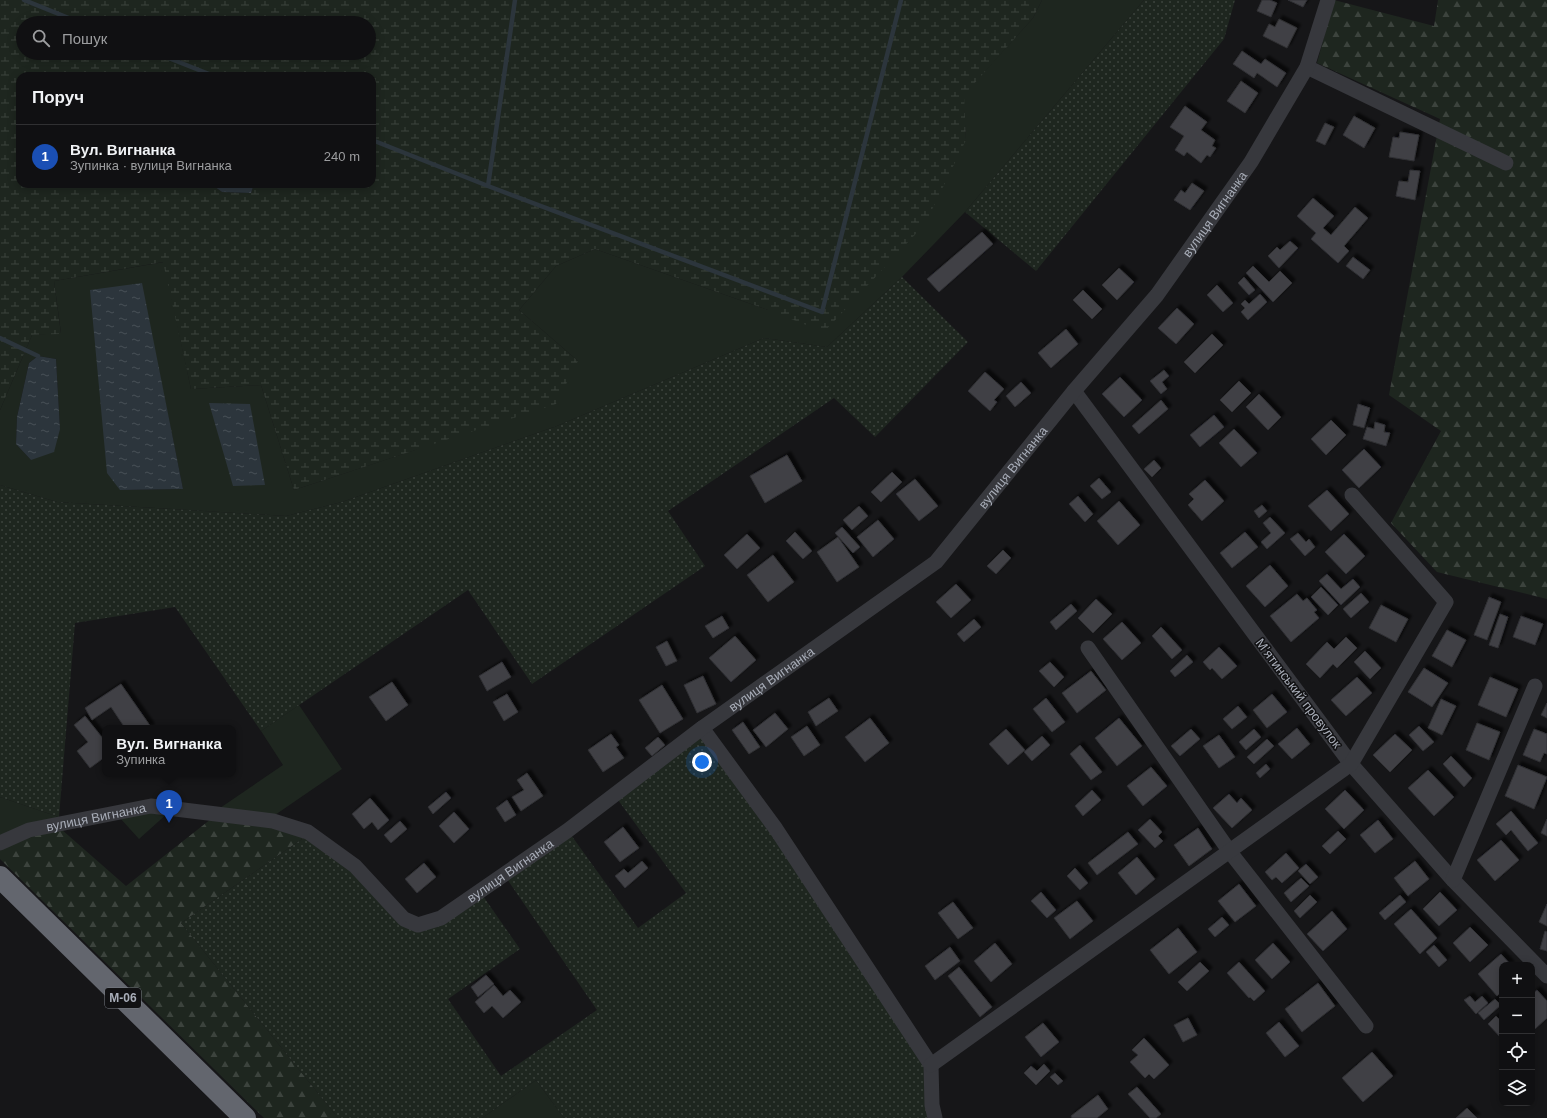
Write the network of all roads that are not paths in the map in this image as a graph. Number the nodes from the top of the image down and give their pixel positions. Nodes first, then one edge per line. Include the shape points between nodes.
1 (1328, 0) edge
2 (1307, 67) junction
3 (1506, 163) dead end
4 (1074, 391) junction
5 (1352, 495) dead end
6 (1088, 648) dead end
7 (1535, 686) dead end
8 (702, 728) junction
9 (1351, 764) junction
10 (0, 843) edge
11 (1230, 852) junction
12 (0, 877) edge
13 (1453, 880) junction
14 (1547, 976) edge
15 (1366, 1026) dead end
16 (931, 1065) junction
17 (245, 1118) edge
18 (935, 1118) edge

1 - 2 street, вулиця Вигнанка
2 - 3 street
2 - 4 street, вулиця Вигнанка via 1252,162 1157,295
4 - 8 street, вулиця Вигнанка via 936,562
4 - 9 street, Мʼятинський провулок
5 - 9 street via 1446,602
6 - 11 street
7 - 13 street
8 - 10 street, вулиця Вигнанка via 561,835 441,918 418,925 404,919 355,866 308,832 273,821 151,806 29,830
8 - 16 street via 776,829
9 - 11 street
9 - 13 street, Мʼятинський провулок
11 - 15 street
11 - 16 street
12 - 17 highway, М-06
13 - 14 street, Мʼятинський провулок
16 - 18 street via 932,1105

